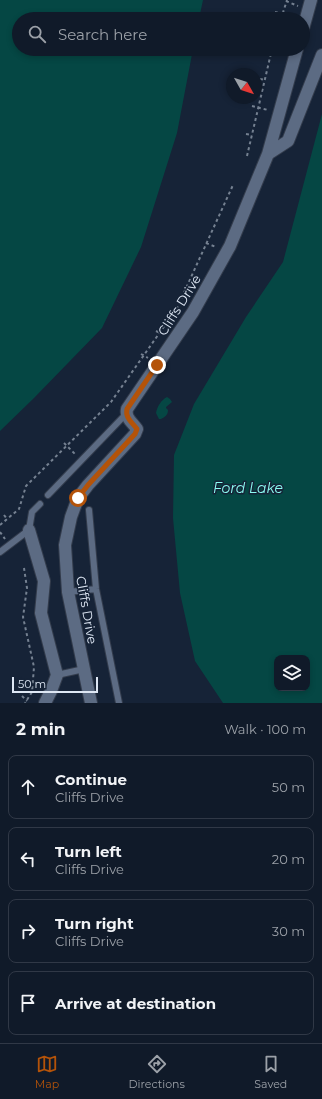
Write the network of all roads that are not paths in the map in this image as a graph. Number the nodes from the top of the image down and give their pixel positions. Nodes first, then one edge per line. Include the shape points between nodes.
1 (311, 0) edge
2 (308, 12) edge
3 (322, 55) edge
4 (295, 56) edge
5 (268, 154) junction
6 (126, 414) junction
7 (48, 495) dead end
8 (40, 504) dead end
9 (89, 510) dead end
10 (29, 530) junction
11 (0, 552) edge
12 (96, 589) junction
13 (68, 592) junction
14 (84, 669) junction
15 (57, 675) junction
16 (45, 703) edge
17 (91, 703) edge
18 (119, 703) edge

1 - 2 street
3 - 5 street via 288,141
4 - 5 street, Cliffs Drive
5 - 6 street, Cliffs Drive via 230,246 193,312 129,405
6 - 7 lane
6 - 13 street, Cliffs Drive via 137,429 135,434 83,491 70,517 65,545
8 - 10 lane via 32,512
9 - 12 lane
10 - 11 lane
10 - 15 street via 44,581 41,613
12 - 13 lane
12 - 18 lane
13 - 14 street, Cliffs Drive
14 - 15 lane
14 - 17 street, Cliffs Drive
15 - 16 street

